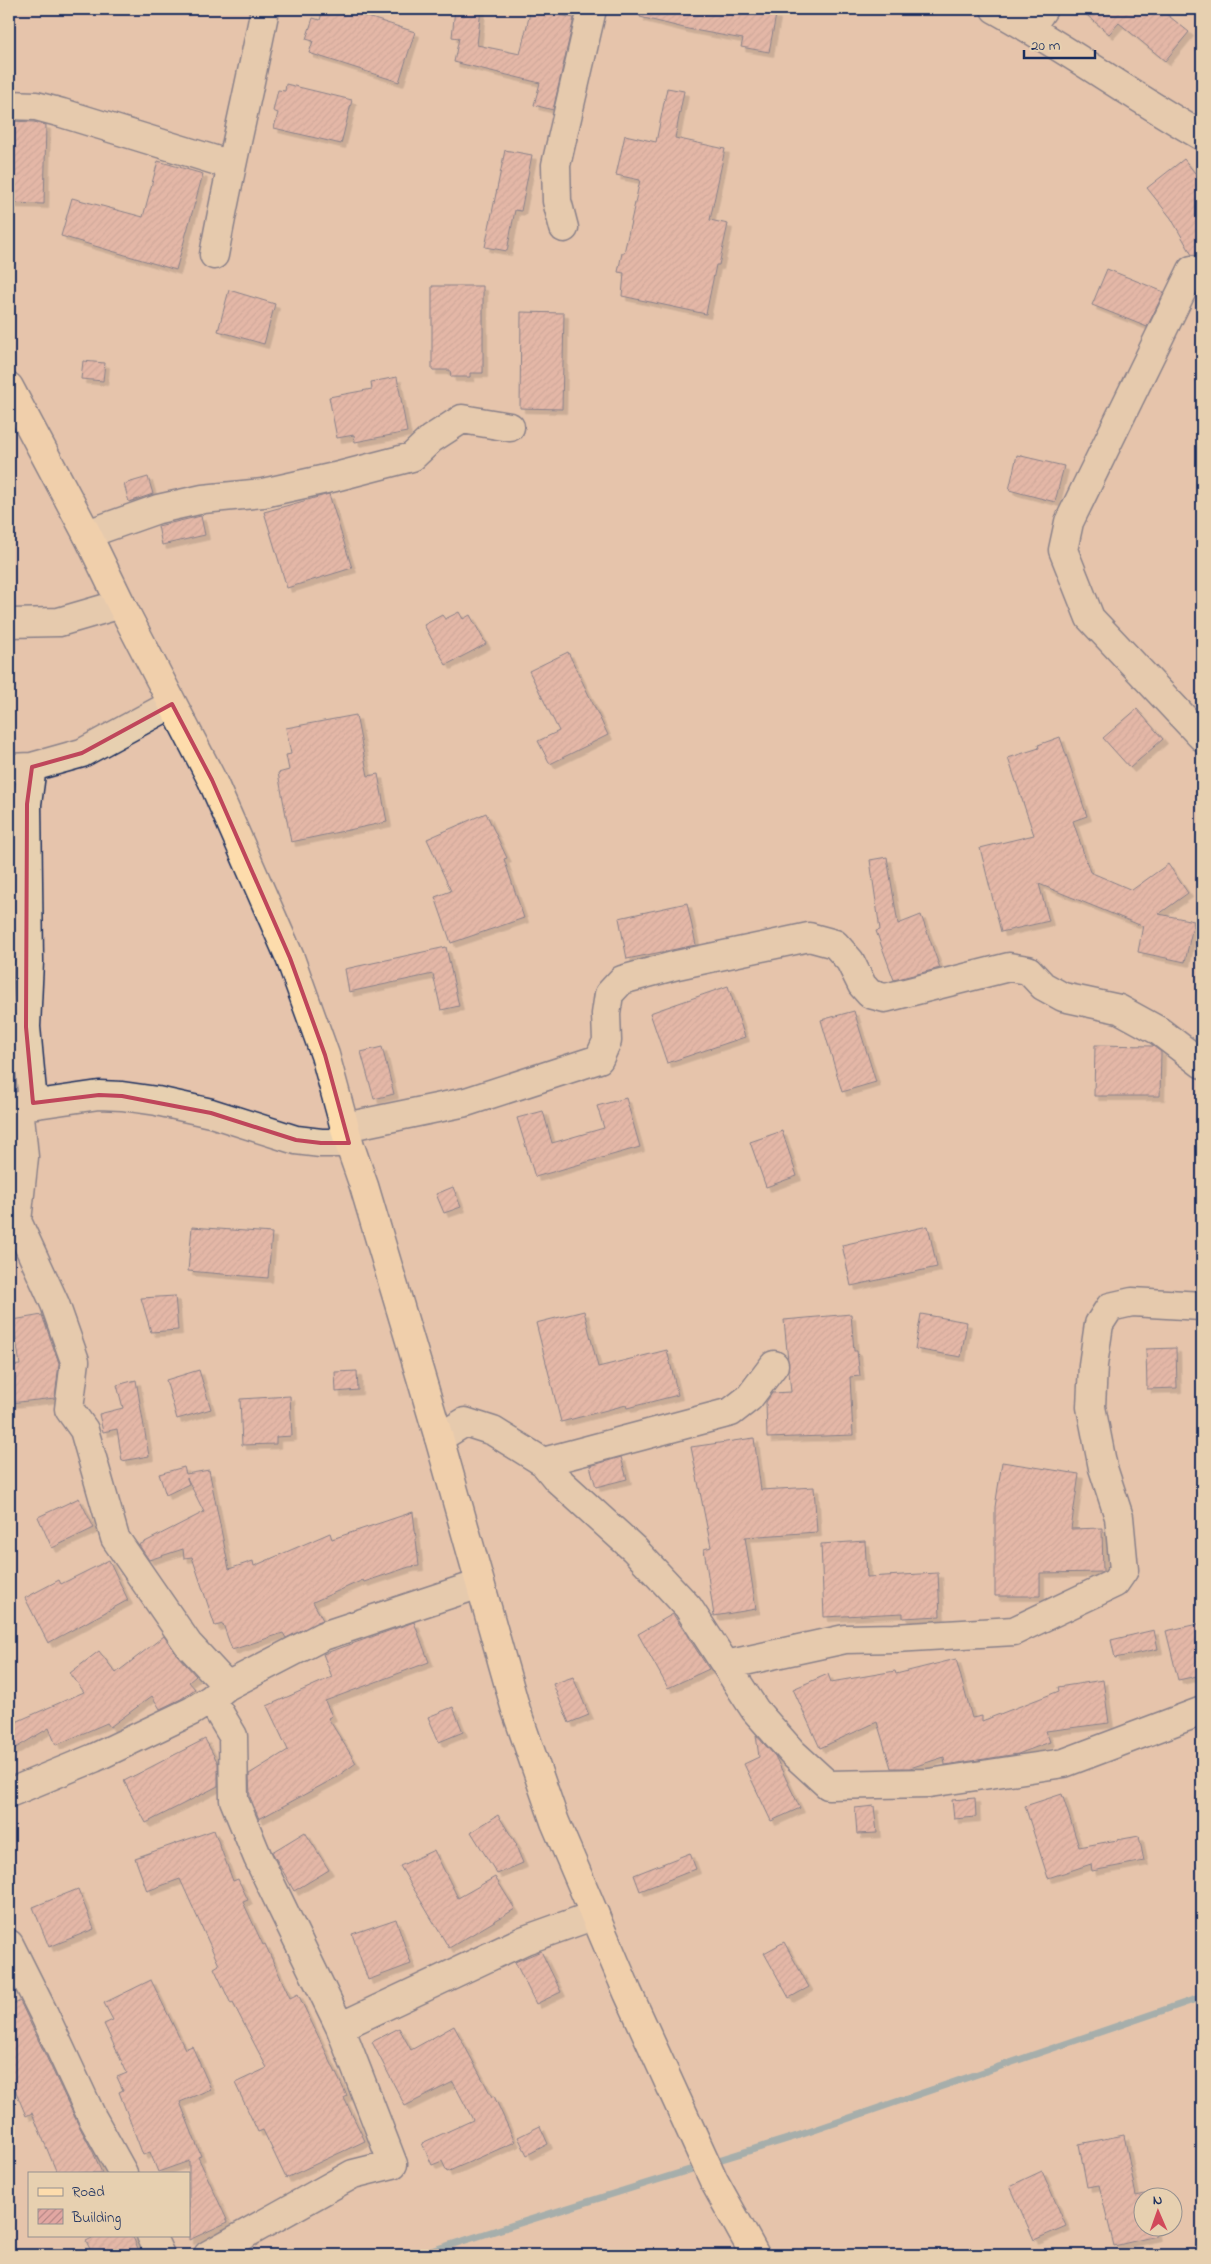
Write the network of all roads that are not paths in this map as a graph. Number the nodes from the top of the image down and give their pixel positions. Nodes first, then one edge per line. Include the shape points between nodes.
1 (264, 9) edge
2 (592, 9) edge
3 (995, 9) edge
4 (1036, 18) edge
5 (9, 105) edge
6 (1201, 133) edge
7 (231, 165) junction
8 (564, 228) dead end
9 (214, 255) dead end
10 (1192, 270) dead end
11 (9, 387) edge
12 (510, 427) dead end
13 (87, 534) junction
14 (121, 604) junction
15 (9, 622) edge
16 (172, 704) junction
17 (1202, 737) edge
18 (20, 767) edge
19 (1202, 1064) edge
20 (20, 1106) edge
21 (347, 1135) junction
22 (1202, 1306) edge
23 (774, 1365) dead end
24 (439, 1438) junction
25 (543, 1462) junction
26 (480, 1584) junction
27 (726, 1665) junction
28 (219, 1692) junction
29 (1202, 1710) edge
30 (9, 1793) edge
31 (595, 1915) junction
32 (9, 1944) edge
33 (340, 2027) junction
34 (122, 2172) edge
35 (151, 2236) edge
36 (160, 2255) edge
37 (208, 2255) edge
38 (755, 2255) edge

1 - 7 street
2 - 8 street via 556,165 558,201
3 - 4 street
4 - 6 street via 1098,73
5 - 7 street via 36,106 62,112
7 - 9 street
10 - 17 street via 1069,522 1062,550 1090,618
11 - 13 main road
12 - 13 street via 462,419 412,457 263,493 203,499 158,508
13 - 14 main road
14 - 15 street via 59,622
14 - 16 main road
16 - 18 street via 82,753
16 - 21 main road via 212,780 290,958 325,1055
18 - 20 street via 27,804 28,961
19 - 21 street via 1159,1030 1119,1009 1064,996 1042,986 1028,970 1009,968 885,998 870,994 850,961 835,944 809,937 622,980 609,994 607,1042 599,1059 466,1102
20 - 21 street via 99,1094 122,1096 211,1113 296,1140 321,1143
20 - 28 street via 24,1158 17,1221 55,1304 75,1361 69,1409 84,1430 115,1538
21 - 24 main road
22 - 27 street via 1132,1302 1110,1307 1099,1324 1091,1407 1103,1468 1119,1517 1124,1570 1115,1583 1014,1631 845,1638
23 - 25 street via 749,1398 730,1412
24 - 25 street via 465,1422 494,1431
24 - 26 main road
25 - 27 street via 688,1607
26 - 28 street via 323,1636
26 - 31 main road via 516,1710 556,1822
27 - 29 street via 762,1717 793,1754 828,1785 929,1783 1064,1763
28 - 30 street via 192,1710 94,1758
28 - 33 street via 233,1736 234,1800 258,1858
31 - 33 street via 525,1940
31 - 38 main road via 714,2181
32 - 34 street via 92,2117
33 - 37 street via 393,2164 353,2174
35 - 36 street

